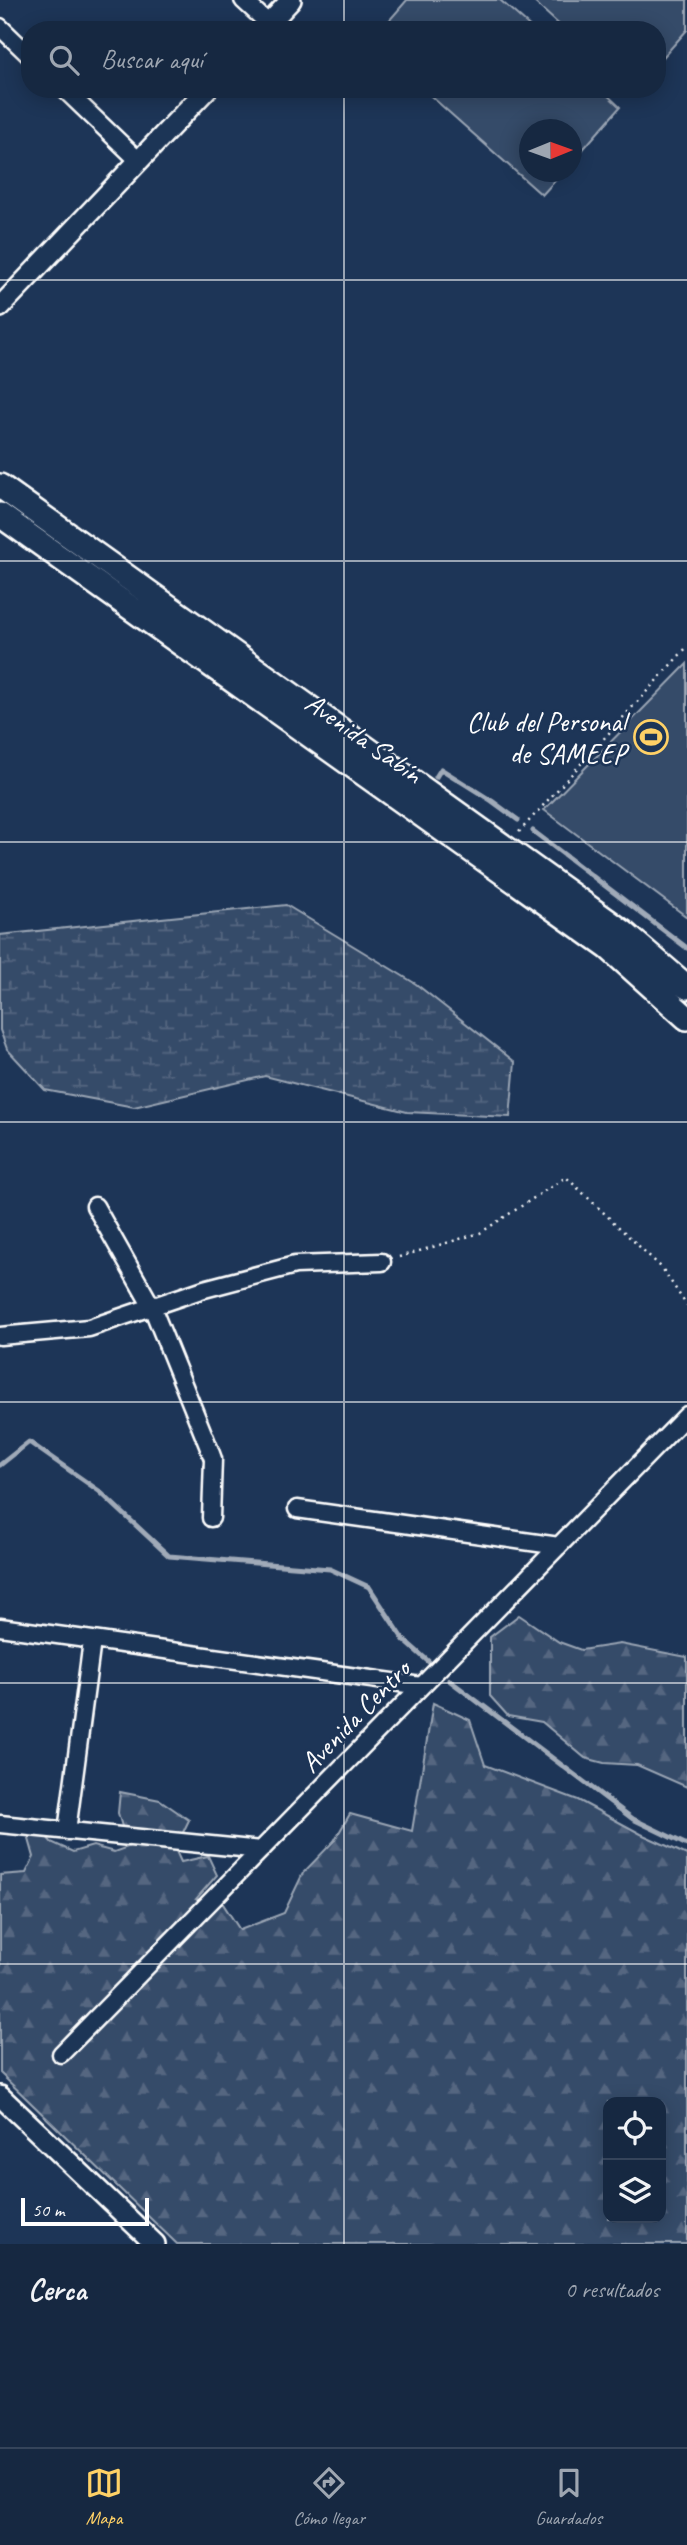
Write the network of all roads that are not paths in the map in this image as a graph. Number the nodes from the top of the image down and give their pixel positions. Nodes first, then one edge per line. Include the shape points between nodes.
1 (243, 0) edge
2 (291, 0) edge
3 (261, 21) edge
4 (272, 21) edge
5 (0, 27) edge
6 (21, 47) edge
7 (73, 98) edge
8 (198, 98) edge
9 (139, 161) junction
10 (3, 297) edge
11 (0, 486) edge
12 (0, 515) edge
13 (687, 987) edge
14 (687, 1018) edge
15 (95, 1206) dead end
16 (382, 1262) road end
17 (152, 1307) junction
18 (0, 1336) edge
19 (687, 1415) edge
20 (297, 1509) dead end
21 (211, 1518) dead end
22 (559, 1546) junction
23 (0, 1627) edge
24 (92, 1641) junction
25 (421, 1686) junction
26 (0, 1824) edge
27 (67, 1831) junction
28 (261, 1850) junction
29 (61, 2054) dead end
30 (0, 2096) edge
31 (155, 2244) edge

1 - 3 street
2 - 4 street
5 - 6 street
7 - 9 street
8 - 9 street
9 - 10 street
11 - 13 main road, Avenida Sabín via 623,932
12 - 14 main road, Avenida Sabín via 609,948
15 - 17 street
16 - 17 street via 295,1265
17 - 18 street via 89,1328
17 - 21 street via 213,1459
19 - 22 street, Avenida Centro
20 - 22 street
22 - 25 street, Avenida Centro
23 - 24 street
24 - 25 street
24 - 27 street
25 - 28 street, Avenida Centro
26 - 27 street
27 - 28 street
28 - 29 street, Avenida Centro
30 - 31 street

